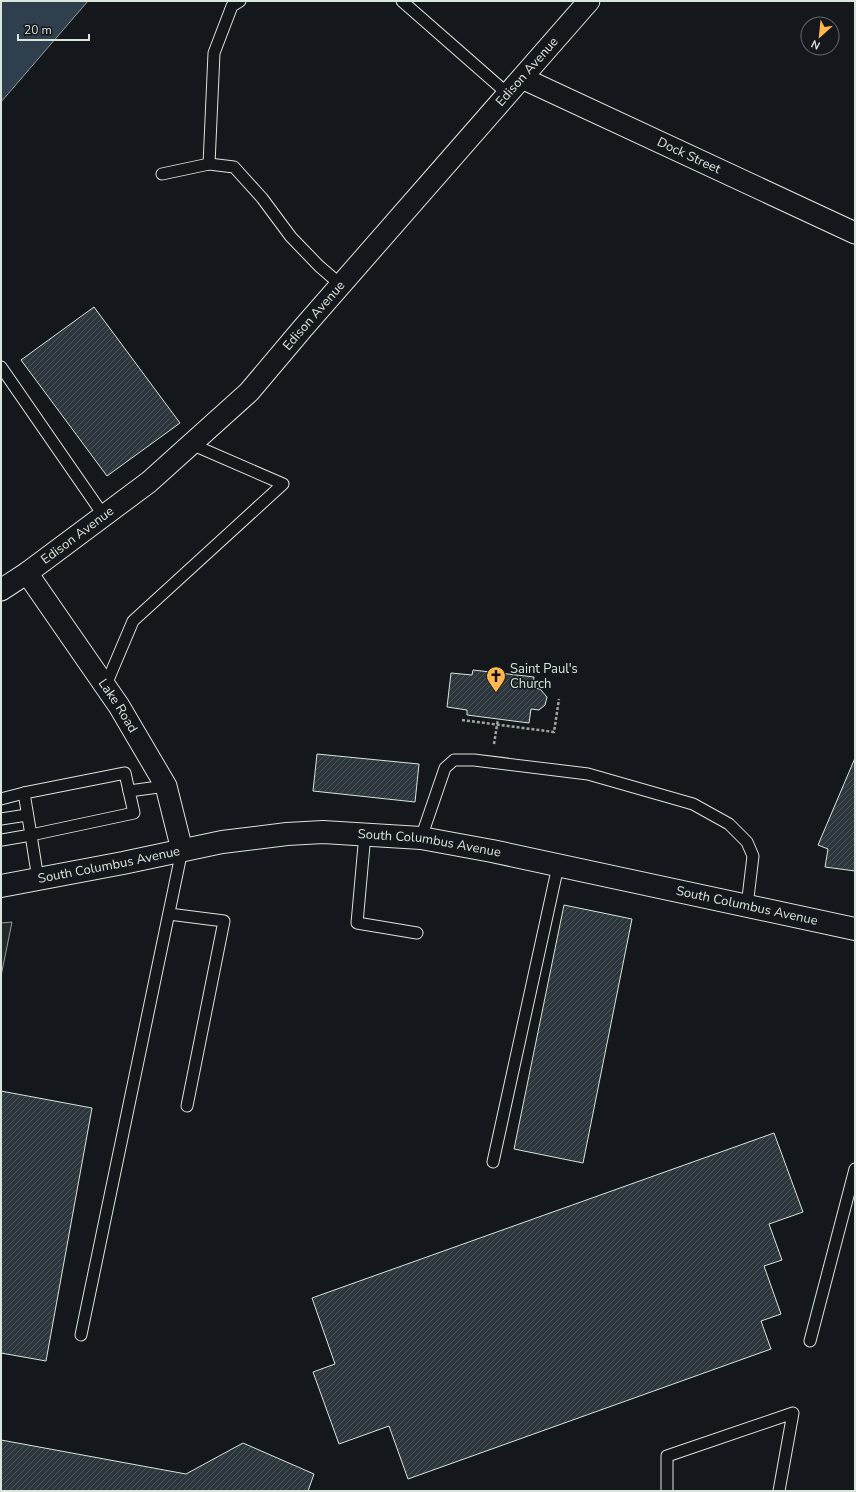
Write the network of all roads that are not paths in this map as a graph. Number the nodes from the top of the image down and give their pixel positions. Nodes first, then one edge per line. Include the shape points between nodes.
1 (240, 1) edge
2 (402, 1) edge
3 (589, 1) edge
4 (522, 78) junction
5 (508, 94) junction
6 (209, 164) junction
7 (162, 174) dead end
8 (855, 234) edge
9 (341, 285) junction
10 (1, 367) edge
11 (190, 444) junction
12 (104, 516) junction
13 (27, 573) junction
14 (1, 590) edge
15 (106, 687) junction
16 (166, 786) junction
17 (129, 791) junction
18 (24, 793) junction
19 (1, 799) edge
20 (27, 815) junction
21 (1, 819) edge
22 (365, 834) junction
23 (31, 836) junction
24 (421, 838) junction
25 (2, 840) dead end
26 (182, 850) junction
27 (558, 866) junction
28 (38, 879) junction
29 (1, 886) edge
30 (747, 906) junction
31 (169, 914) junction
32 (855, 929) edge
33 (417, 933) dead end
34 (187, 1106) dead end
35 (493, 1162) dead end
36 (855, 1169) edge
37 (81, 1335) dead end
38 (810, 1341) dead end
39 (667, 1491) edge
40 (779, 1491) edge

1 - 6 lane via 232,6 214,53
2 - 5 lane
3 - 4 street, Edison Avenue
4 - 5 street, Edison Avenue
4 - 8 street, Dock Street
5 - 9 street, Edison Avenue
6 - 7 lane
6 - 9 lane via 234,167 262,198 291,237
9 - 11 street, Edison Avenue via 249,392
10 - 12 lane
11 - 12 street, Edison Avenue via 149,482
11 - 15 lane via 283,484 133,621
12 - 13 street, Edison Avenue
13 - 14 street, Edison Avenue
13 - 15 street, Lake Road
15 - 16 street, Lake Road
16 - 17 lane
16 - 26 street, Lake Road
17 - 18 lane via 125,773
17 - 23 lane via 134,813
18 - 19 lane
18 - 20 lane
20 - 21 lane
20 - 23 lane
22 - 24 main road, South Columbus Avenue
22 - 26 main road, South Columbus Avenue via 287,834
22 - 33 lane via 357,923
23 - 25 lane
23 - 28 lane
24 - 27 main road, South Columbus Avenue
24 - 30 lane via 445,768 454,760 474,760 588,774 693,804 729,824 747,842 754,856
26 - 28 main road, South Columbus Avenue
26 - 31 lane
27 - 30 main road, South Columbus Avenue
27 - 35 lane
28 - 29 main road, South Columbus Avenue
30 - 32 main road, South Columbus Avenue
31 - 34 lane via 224,921
31 - 37 lane
36 - 38 lane
39 - 40 lane via 668,1456 793,1413

